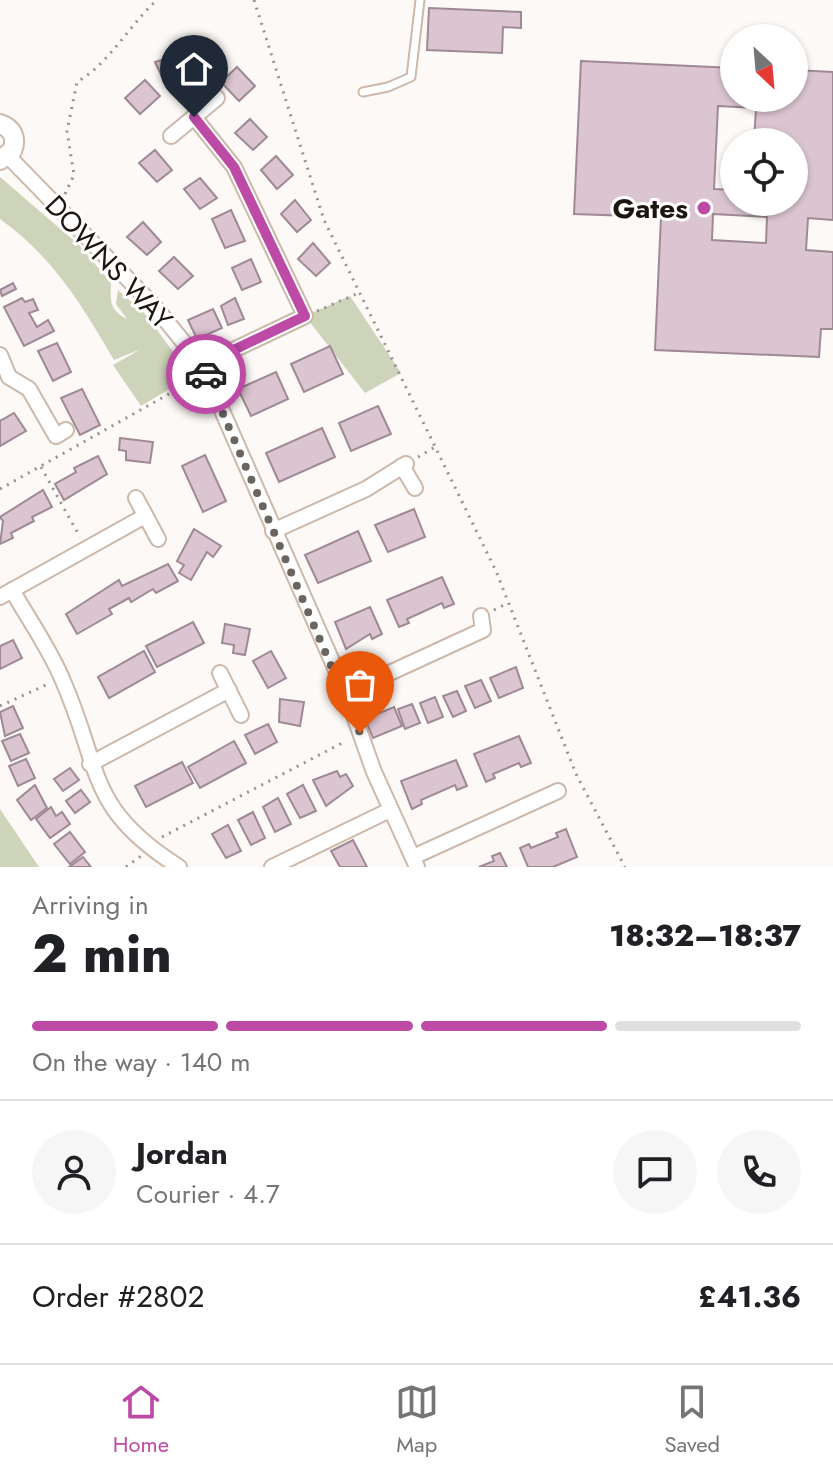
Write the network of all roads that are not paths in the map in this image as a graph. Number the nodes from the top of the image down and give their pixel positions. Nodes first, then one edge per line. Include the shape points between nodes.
1 (420, 0) edge
2 (363, 92) dead end
3 (217, 98) dead end
4 (194, 117) junction
5 (0, 124) edge
6 (171, 136) dead end
7 (4, 158) edge
8 (0, 355) edge
9 (204, 369) junction
10 (5, 382) edge
11 (56, 435) dead end
12 (415, 488) dead end
13 (136, 498) dead end
14 (145, 516) junction
15 (273, 531) junction
16 (158, 539) dead end
17 (6, 593) edge
18 (481, 616) dead end
19 (220, 673) dead end
20 (229, 690) junction
21 (346, 693) junction
22 (241, 715) dead end
23 (90, 764) junction
24 (558, 791) dead end
25 (390, 810) junction
26 (415, 862) edge
27 (282, 865) edge
28 (179, 867) edge

1 - 2 lane via 411,77
3 - 4 street
4 - 6 street
4 - 9 street via 234,167 305,316
5 - 7 street, DOWNS WAY via 15,139
7 - 9 street, DOWNS WAY via 155,307
8 - 10 street
9 - 15 street, DOWNS WAY
10 - 11 street via 29,389
12 - 15 street via 404,465 366,489
13 - 14 street
14 - 16 street
14 - 17 street
15 - 21 street, DOWNS WAY
17 - 23 street via 62,678
18 - 21 street via 483,630
19 - 20 street
20 - 22 street
20 - 23 street
21 - 25 street, DOWNS WAY
23 - 28 street via 107,802 146,846
24 - 26 street
25 - 26 street, DOWNS WAY
25 - 27 street

